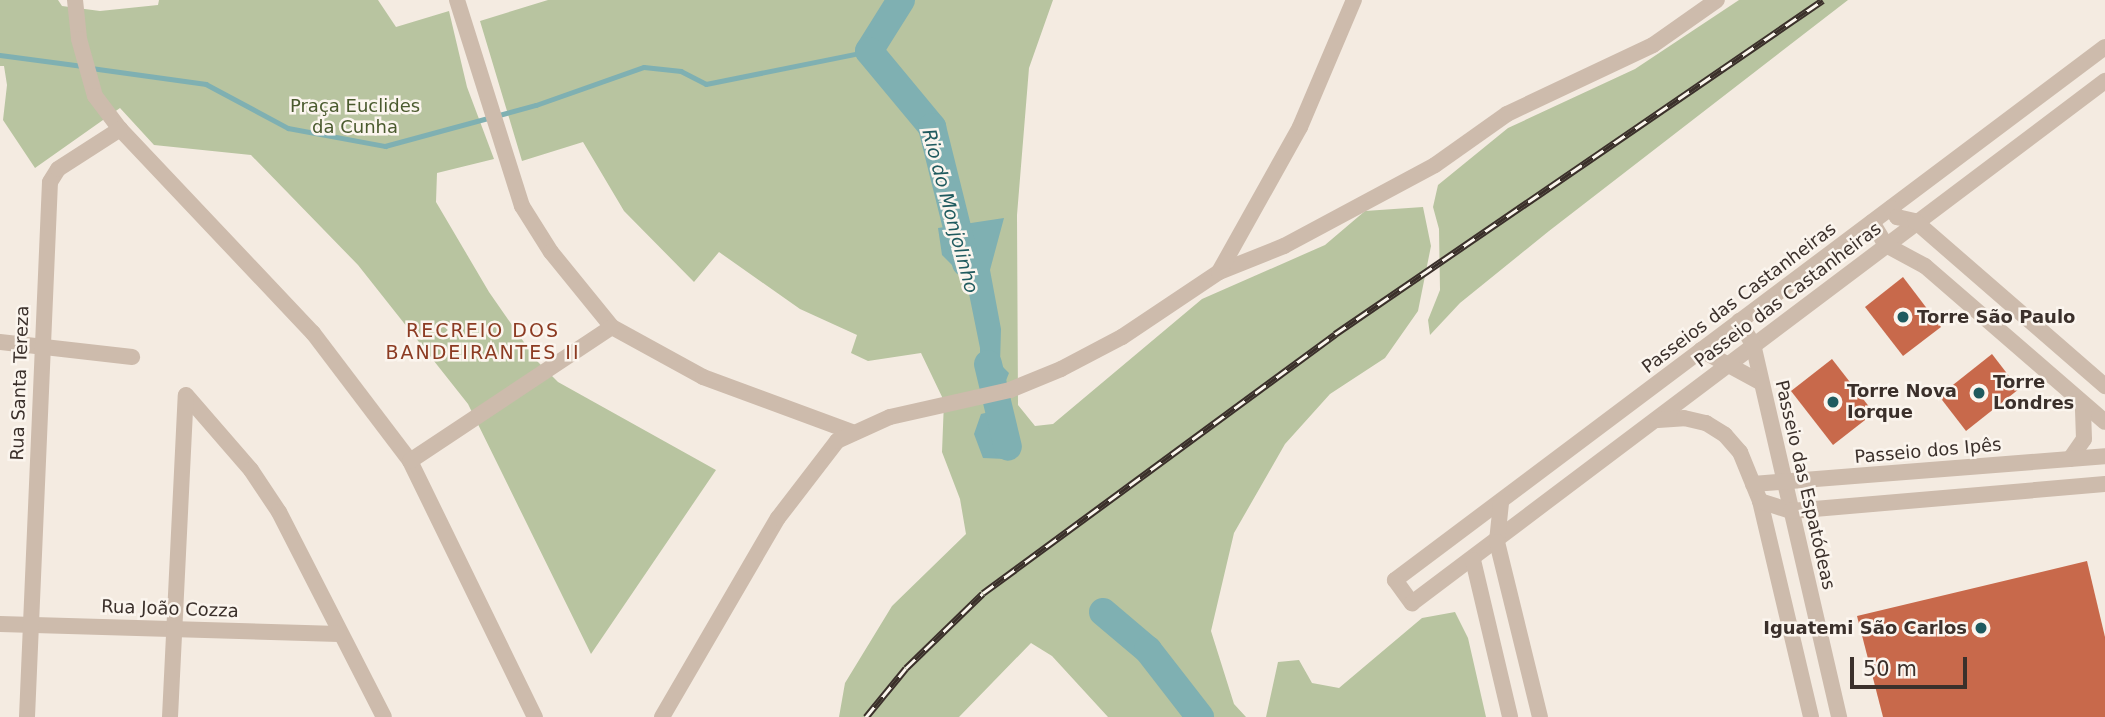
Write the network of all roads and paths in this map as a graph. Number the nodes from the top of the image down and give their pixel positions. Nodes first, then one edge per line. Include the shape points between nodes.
1 (75, 0) edge
2 (457, 0) edge
3 (1353, 0) edge
4 (1717, 0) edge
5 (2105, 47) edge
6 (2105, 81) edge
7 (120, 129) junction
8 (1913, 191) junction
9 (1891, 208) junction
10 (1921, 218) junction
11 (1872, 222) junction
12 (1886, 245) junction
13 (1945, 247) junction
14 (1925, 266) junction
15 (1219, 272) junction
16 (1739, 321) junction
17 (612, 327) junction
18 (0, 342) edge
19 (1753, 344) junction
20 (40, 347) junction
21 (1701, 350) junction
22 (132, 357) dead end
23 (1728, 364) junction
24 (1677, 369) junction
25 (1760, 382) junction
26 (2105, 386) edge
27 (1694, 391) junction
28 (2083, 404) junction
29 (1655, 421) junction
30 (2105, 422) edge
31 (854, 433) junction
32 (2105, 456) edge
33 (2070, 459) junction
34 (2050, 460) junction
35 (410, 461) junction
36 (1873, 475) junction
37 (1783, 482) junction
38 (1753, 484) junction
39 (2105, 484) edge
40 (2045, 489) junction
41 (1760, 501) junction
42 (1501, 503) junction
43 (1876, 503) junction
44 (1791, 511) junction
45 (1497, 542) junction
46 (1473, 560) junction
47 (1412, 603) joint
48 (0, 624) edge
49 (30, 625) junction
50 (175, 628) junction
51 (339, 634) junction
52 (27, 717) edge
53 (170, 717) edge
54 (384, 717) edge
55 (535, 717) edge
56 (662, 717) edge
57 (1510, 717) edge
58 (1540, 717) edge
59 (1811, 717) edge
60 (1839, 717) edge

1 - 7 street via 79,39 94,96
2 - 17 street via 522,205
3 - 15 street via 1300,127
4 - 15 street via 1653,45 1507,114 1435,165 1284,246
5 - 8 street, Passeios das Castanheiras
6 - 10 street, Passeio das Castanheiras
7 - 20 street, Rua Santa Tereza via 58,169 50,182
7 - 35 street via 313,332
8 - 9 street, Passeios das Castanheiras
8 - 10 street
9 - 10 street via 1897,218
9 - 11 street, Passeios das Castanheiras
10 - 12 street, Passeio das Castanheiras
10 - 13 street
11 - 12 street
11 - 16 street, Passeios das Castanheiras
12 - 14 street
12 - 19 street, Passeio das Castanheiras
13 - 14 street
13 - 26 street
14 - 28 street
15 - 31 street via 1122,337 1010,390 890,417
16 - 19 street
16 - 21 street, Passeios das Castanheiras
17 - 31 street via 704,377
17 - 35 street
18 - 20 street
19 - 23 street, Passeio das Castanheiras
19 - 25 street, Passeio das Espatódeas
20 - 22 street
20 - 49 street, Rua Santa Tereza
21 - 23 street
21 - 24 street, Passeios das Castanheiras
23 - 25 street
23 - 27 street, Passeio das Castanheiras
24 - 27 street
24 - 42 street, Passeios das Castanheiras
25 - 37 street, Passeio das Espatódeas
27 - 29 street, Passeio das Castanheiras
28 - 30 street
28 - 33 street via 2084,439
29 - 38 street via 1684,418 1716,428 1740,452
29 - 45 street, Passeio das Castanheiras
31 - 56 street via 837,441 778,518
32 - 33 street, Passeio dos Ipês
33 - 34 street, Passeio dos Ipês
34 - 36 street, Passeio dos Ipês
34 - 40 street
35 - 55 street
36 - 37 street, Passeio dos Ipês
36 - 43 street
37 - 38 street, Passeio dos Ipês
37 - 44 street, Passeio das Espatódeas
38 - 41 street
39 - 40 street
40 - 43 street
41 - 44 street
41 - 59 street
42 - 45 street
42 - 47 street, Passeios das Castanheiras via 1395,580
43 - 44 street
44 - 60 street, Passeio das Espatódeas
45 - 46 street, Passeio das Castanheiras
45 - 58 street
46 - 47 street, Passeio das Castanheiras
46 - 57 street
48 - 49 street, Rua João Cozza
49 - 50 street, Rua João Cozza
49 - 52 street, Rua Santa Tereza
50 - 51 street, Rua João Cozza
50 - 51 street via 186,395 251,470 279,512
50 - 53 street
51 - 54 street

